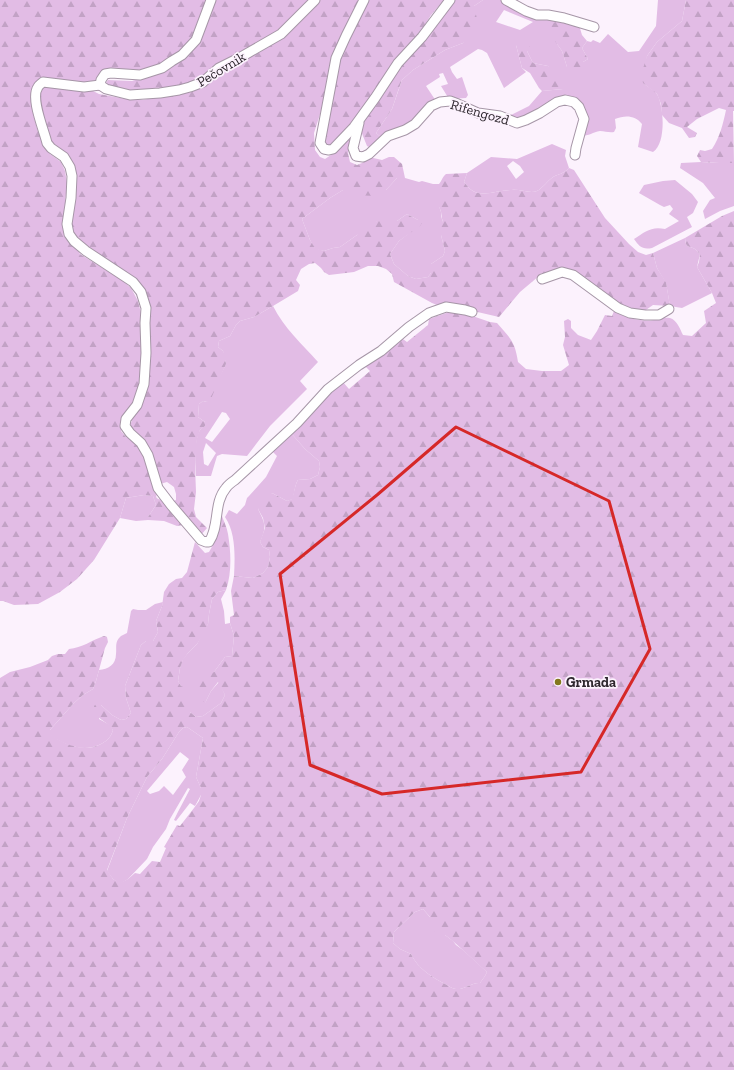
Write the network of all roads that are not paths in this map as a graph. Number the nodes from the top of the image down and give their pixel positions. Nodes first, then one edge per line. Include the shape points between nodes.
1 (211, 0) edge
2 (315, 0) edge
3 (364, 0) edge
4 (450, 0) edge
5 (506, 0) edge
6 (594, 27) dead end
7 (100, 85) junction
8 (360, 120) junction
9 (575, 155) dead end
10 (542, 279) dead end
11 (669, 309) dead end
12 (472, 312) dead end

1 - 7 street via 196,40 182,54 162,68 140,75 105,74
2 - 7 street, Pečovnik via 281,34 219,68 203,82 179,90 130,95
3 - 8 street via 336,58 320,143 324,149 333,149
4 - 8 street via 398,63
5 - 6 street via 536,15 564,18
7 - 12 street via 84,87 43,82 35,98 36,107 47,143 64,157 70,167 71,198 67,224 71,238 133,282 141,292 146,308 144,384 125,426 148,455 158,488 202,540 209,542 212,537 221,496 227,487 296,423 328,389 381,351 428,312 446,307
8 - 9 street, Rifengozd via 353,148 356,156 363,158 388,136 415,124 431,106 440,102 450,101 478,113 500,116 517,123 565,100 574,102 584,119
10 - 11 street via 562,272 574,275 618,308 630,313 659,315

